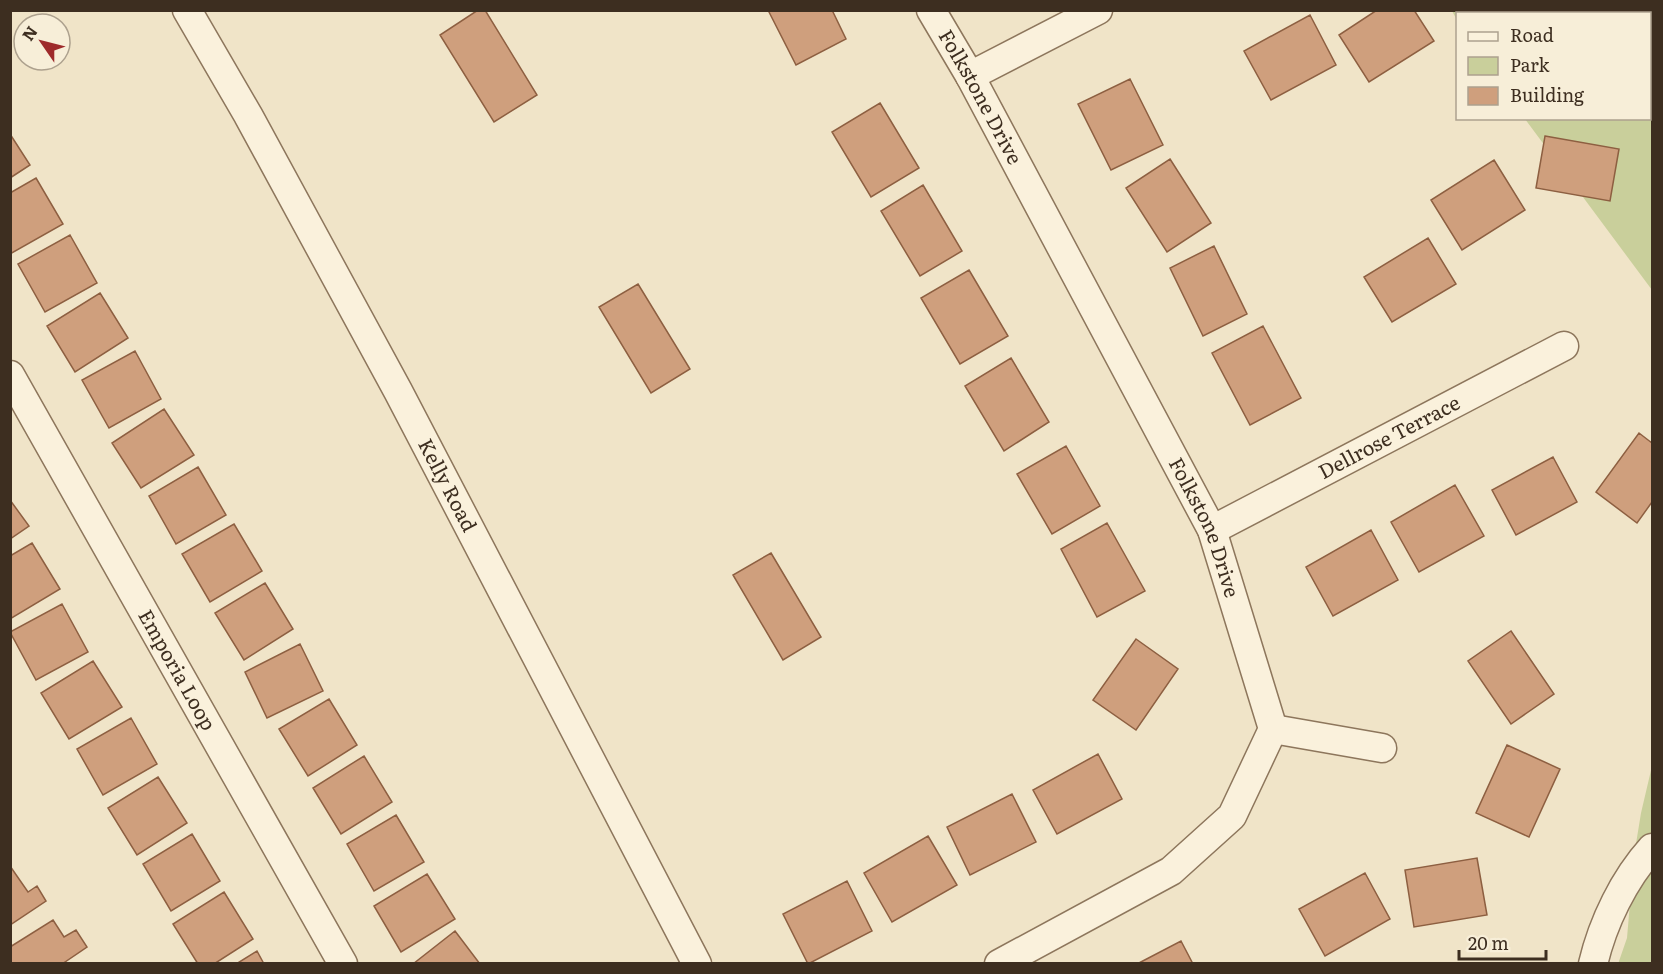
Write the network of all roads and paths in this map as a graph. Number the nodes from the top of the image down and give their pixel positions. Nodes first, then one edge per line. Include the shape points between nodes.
1 (187, 10) edge
2 (931, 10) edge
3 (1098, 10) edge
4 (970, 76) junction
5 (1564, 346) dead end
6 (10, 375) edge
7 (20, 413) edge
8 (1212, 530) junction
9 (1274, 729) junction
10 (1382, 748) dead end
11 (1653, 848) edge
12 (1033, 956) edge
13 (343, 963) edge
14 (697, 963) edge
15 (999, 963) edge
16 (1593, 963) edge

1 - 14 street, Kelly Road via 398,391
2 - 4 street, Folkstone Drive
3 - 4 street
4 - 8 street, Folkstone Drive
5 - 8 street, Dellrose Terrace
6 - 7 street, Emporia Loop
7 - 13 street, Emporia Loop
8 - 9 street, Folkstone Drive
9 - 10 street
9 - 12 street via 1232,816 1171,870
11 - 16 street via 1615,903
12 - 15 street

